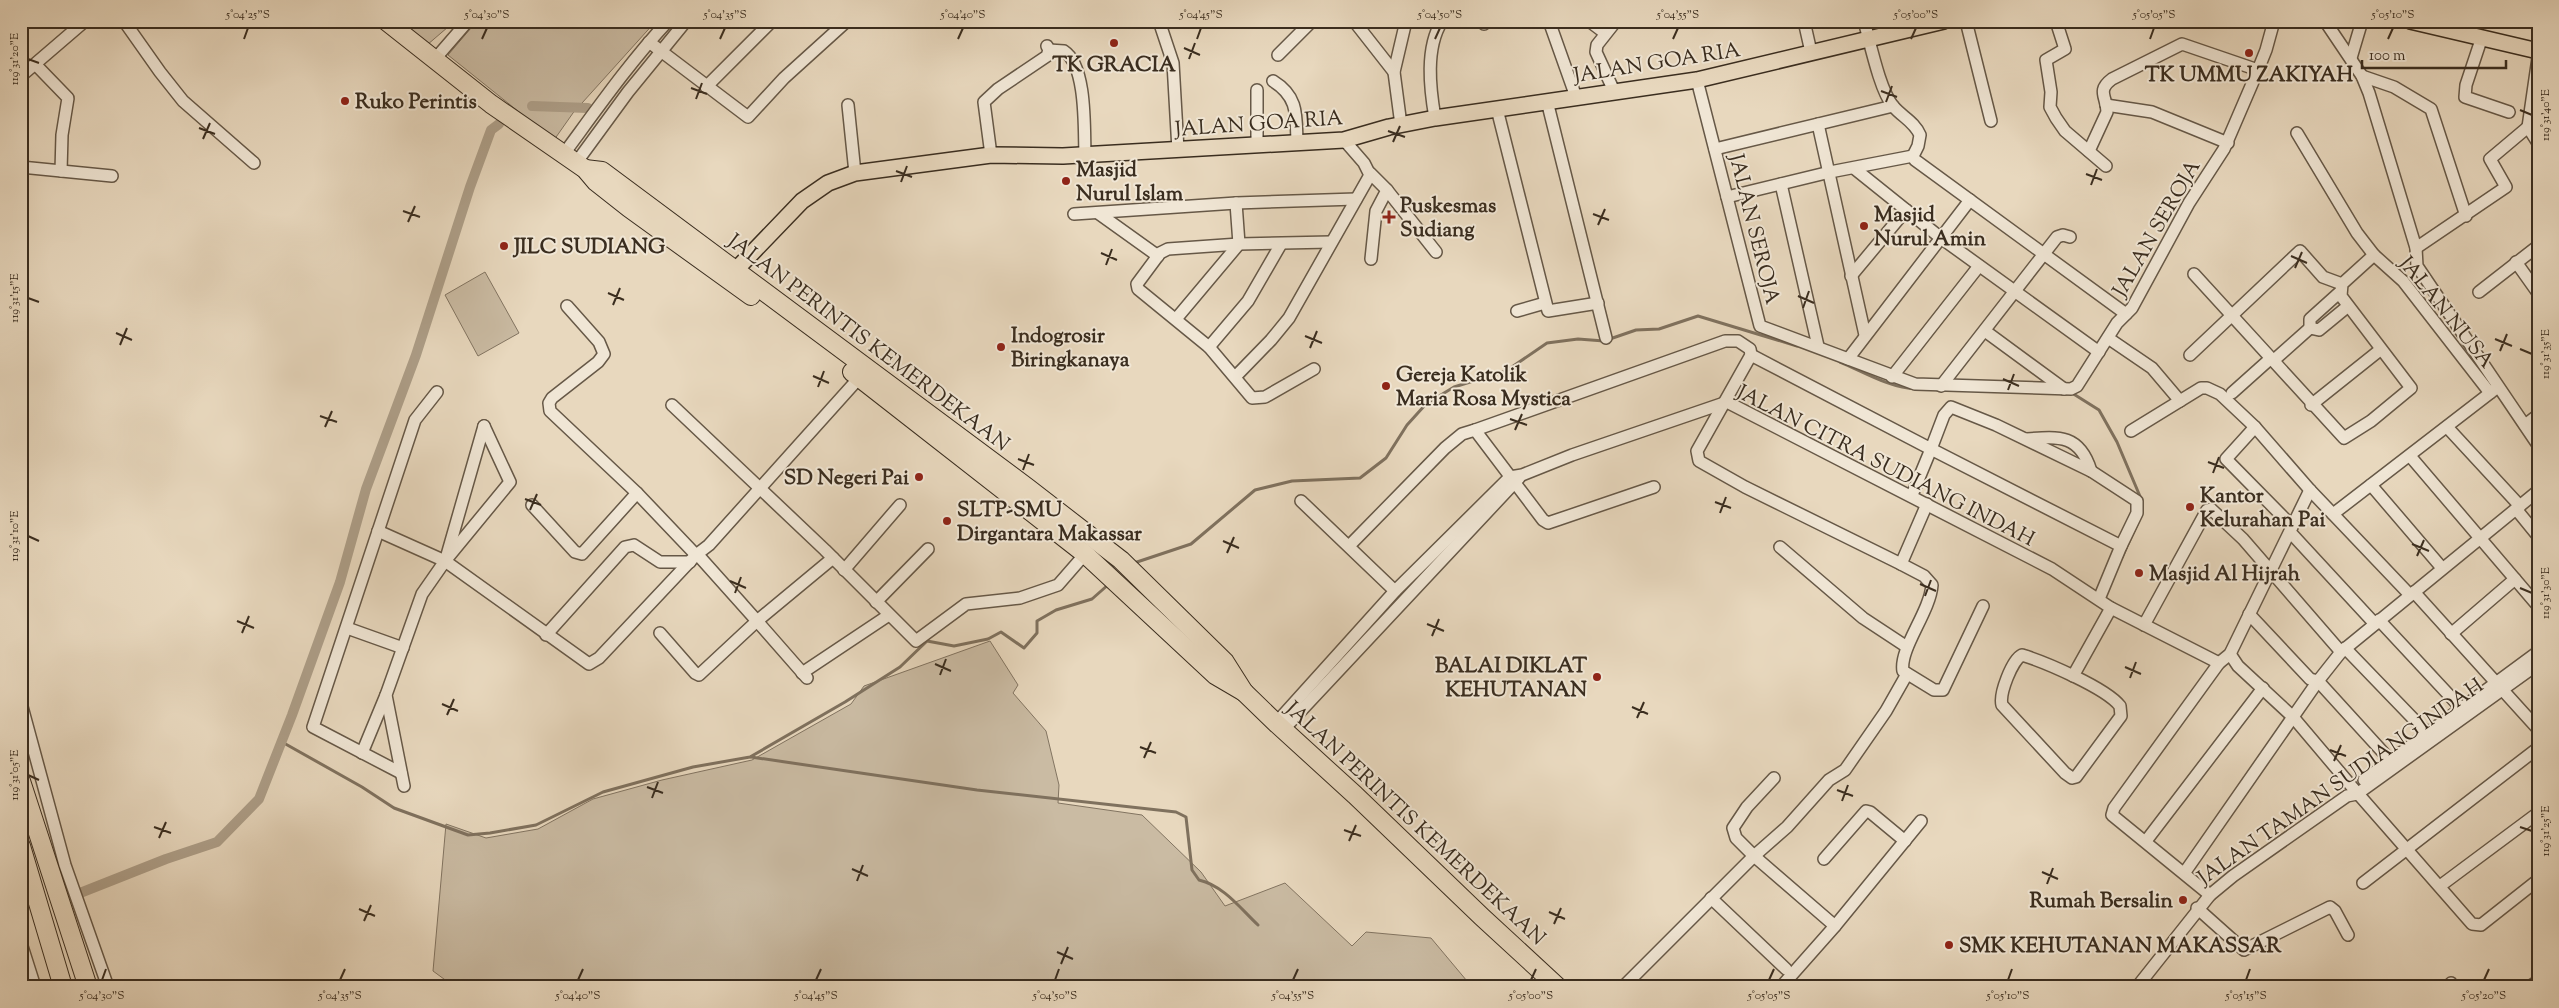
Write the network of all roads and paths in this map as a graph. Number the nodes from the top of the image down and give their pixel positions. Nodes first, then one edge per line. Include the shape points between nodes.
1 (85, 21) edge
2 (124, 21) edge
3 (386, 21) edge
4 (468, 21) edge
5 (668, 21) edge
6 (686, 21) edge
7 (772, 21) edge
8 (847, 21) edge
9 (1312, 21) edge
10 (1354, 21) edge
11 (1406, 21) edge
12 (1442, 21) edge
13 (1549, 21) edge
14 (1589, 21) edge
15 (1616, 21) edge
16 (1804, 21) edge
17 (1864, 21) edge
18 (1944, 21) edge
19 (1966, 21) edge
20 (2056, 21) edge
21 (2274, 21) edge
22 (2325, 21) edge
23 (2362, 21) edge
24 (2410, 21) edge
25 (1162, 22) edge
26 (1605, 33) junction
27 (2482, 37) junction
28 (1869, 39) junction
29 (649, 42) junction
30 (661, 51) junction
31 (2538, 51) edge
32 (1811, 52) junction
33 (440, 53) junction
34 (1278, 55) dead end
35 (2351, 58) junction
36 (2538, 58) edge
37 (36, 64) junction
38 (2258, 70) junction
39 (1394, 72) junction
40 (21, 76) edge
41 (2362, 76) junction
42 (1697, 80) junction
43 (1273, 81) dead end
44 (706, 87) junction
45 (1257, 90) dead end
46 (1614, 91) junction
47 (1576, 97) junction
48 (1547, 101) junction
49 (848, 105) dead end
50 (2106, 105) junction
51 (1893, 106) junction
52 (1497, 109) junction
53 (2509, 112) dead end
54 (1435, 118) junction
55 (1991, 121) dead end
56 (1818, 124) junction
57 (1401, 125) junction
58 (2528, 127) junction
59 (2297, 133) dead end
60 (1344, 140) junction
61 (2228, 143) junction
62 (2538, 143) edge
63 (1297, 144) junction
64 (1257, 146) junction
65 (1715, 149) junction
66 (1178, 150) junction
67 (2090, 151) junction
68 (991, 155) junction
69 (1085, 155) junction
70 (1916, 159) junction
71 (575, 162) junction
72 (254, 163) dead end
73 (2106, 166) dead end
74 (21, 167) edge
75 (1855, 169) junction
76 (62, 171) junction
77 (1830, 172) junction
78 (855, 173) junction
79 (1370, 174) junction
80 (112, 176) dead end
81 (1781, 184) junction
82 (1387, 190) junction
83 (1727, 197) junction
84 (1356, 199) junction
85 (1970, 200) junction
86 (1236, 203) junction
87 (1906, 210) junction
88 (1098, 213) junction
89 (1074, 214) dead end
90 (2466, 216) junction
91 (2070, 237) dead end
92 (1941, 238) junction
93 (1331, 242) junction
94 (1239, 244) junction
95 (1281, 244) junction
96 (2538, 246) edge
97 (2416, 248) junction
98 (1436, 252) dead end
99 (2044, 255) junction
100 (2374, 255) junction
101 (1158, 256) junction
102 (1371, 259) dead end
103 (2516, 262) junction
104 (1979, 266) junction
105 (2417, 266) junction
106 (732, 274) junction
107 (2194, 274) dead end
108 (1851, 276) junction
109 (2404, 281) junction
110 (2341, 288) junction
111 (2016, 291) junction
112 (2479, 292) dead end
113 (2538, 293) edge
114 (1545, 303) junction
115 (1598, 303) junction
116 (567, 306) dead end
117 (2347, 307) junction
118 (1517, 311) dead end
119 (2126, 314) junction
120 (2231, 315) junction
121 (1176, 320) junction
122 (2310, 328) junction
123 (1985, 331) junction
124 (1865, 336) junction
125 (1606, 338) dead end
126 (2108, 338) junction
127 (1818, 346) junction
128 (1208, 347) junction
129 (2380, 350) junction
130 (2099, 352) junction
131 (1751, 355) junction
132 (2190, 355) dead end
133 (1848, 359) junction
134 (2272, 360) junction
135 (1314, 369) dead end
136 (1236, 376) junction
137 (1892, 377) junction
138 (859, 378) junction
139 (1941, 386) junction
140 (2499, 386) junction
141 (2064, 389) junction
142 (437, 392) dead end
143 (2232, 393) dead end
144 (2490, 393) junction
145 (2180, 401) junction
146 (1727, 402) junction
147 (2311, 404) junction
148 (672, 405) dead end
149 (2538, 415) edge
150 (2525, 425) junction
151 (2255, 427) junction
152 (2447, 427) junction
153 (1475, 430) junction
154 (2131, 431) dead end
155 (2026, 439) junction
156 (2538, 445) edge
157 (1931, 449) junction
158 (2410, 456) junction
159 (2091, 471) junction
160 (1516, 478) junction
161 (2371, 485) junction
162 (1654, 487) dead end
163 (759, 490) junction
164 (2310, 490) junction
165 (2538, 491) edge
166 (637, 493) junction
167 (1912, 495) junction
168 (1301, 500) dead end
169 (1927, 504) junction
170 (532, 505) dead end
171 (900, 505) dead end
172 (2518, 507) junction
173 (2333, 514) junction
174 (2291, 529) junction
175 (378, 530) junction
176 (2538, 536) edge
177 (2480, 538) junction
178 (1349, 546) junction
179 (2121, 546) junction
180 (1780, 548) dead end
181 (928, 550) dead end
182 (1442, 553) junction
183 (1085, 554) junction
184 (694, 558) junction
185 (833, 558) junction
186 (445, 561) junction
187 (1901, 564) junction
188 (2442, 568) junction
189 (844, 570) junction
190 (2270, 570) junction
191 (2515, 579) junction
192 (1396, 591) junction
193 (2412, 594) junction
194 (2099, 599) junction
195 (876, 602) junction
196 (1983, 606) dead end
197 (2538, 606) edge
198 (2111, 608) junction
199 (2249, 614) junction
200 (889, 615) junction
201 (757, 621) junction
202 (2145, 621) junction
203 (2377, 622) junction
204 (346, 628) junction
205 (660, 633) dead end
206 (2451, 634) junction
207 (546, 635) junction
208 (1907, 647) junction
209 (403, 648) junction
210 (2343, 650) junction
211 (2538, 652) edge
212 (2225, 658) junction
213 (2538, 664) edge
214 (1907, 674) junction
215 (2073, 676) junction
216 (2318, 681) junction
217 (2500, 685) junction
218 (2263, 688) junction
219 (1244, 692) junction
220 (386, 696) junction
221 (21, 703) edge
222 (2461, 708) junction
223 (2293, 717) junction
224 (1279, 727) junction
225 (2538, 729) edge
226 (2427, 733) junction
227 (2538, 748) edge
228 (362, 753) junction
229 (2390, 760) junction
230 (401, 773) junction
231 (1774, 778) dead end
232 (21, 781) edge
233 (404, 786) dead end
234 (2352, 793) junction
235 (2538, 813) edge
236 (1921, 821) dead end
237 (1905, 841) junction
238 (2146, 841) junction
239 (21, 846) edge
240 (2406, 848) junction
241 (1754, 856) junction
242 (1824, 859) dead end
243 (2185, 872) junction
244 (2538, 881) edge
245 (2363, 883) dead end
246 (2440, 886) junction
247 (2210, 895) junction
248 (1711, 898) junction
249 (2197, 908) junction
250 (1835, 926) junction
251 (2348, 936) dead end
252 (21, 943) edge
253 (1786, 969) dead end
254 (2538, 981) edge
255 (35, 987) edge
256 (63, 987) edge
257 (88, 987) edge
258 (108, 987) edge
259 (1558, 987) edge
260 (1623, 987) edge
261 (1781, 987) edge
262 (2137, 987) edge
263 (2529, 987) edge

1 - 37 street
2 - 72 street via 183,101
3 - 33 highway, JALAN PERINTIS KEMERDEKAAN
4 - 33 street
5 - 29 street
6 - 30 street
7 - 44 street
8 - 44 street via 784,78 750,116
9 - 34 street
10 - 39 street
11 - 39 street
12 - 54 street via 1434,44 1429,80
13 - 47 street
14 - 26 street
15 - 26 street
16 - 32 street
17 - 28 street
18 - 28 main road, JALAN GOA RIA
19 - 55 street
20 - 67 street via 2065,49 2046,60 2050,107 2065,131
21 - 38 street, JALAN SEROJA
22 - 35 street
23 - 35 street
24 - 27 main road
25 - 66 street via 1173,63
26 - 46 street via 1596,45 1596,52
27 - 31 main road
27 - 53 street via 2465,97
28 - 32 main road, JALAN GOA RIA
28 - 51 street via 1884,89
29 - 30 street
29 - 71 street via 591,115
30 - 44 street
30 - 71 street
32 - 42 main road, JALAN GOA RIA
33 - 71 highway, JALAN PERINTIS KEMERDEKAAN via 491,104
35 - 41 street
36 - 58 street
37 - 40 street
37 - 76 street via 68,98 62,135
38 - 50 street via 2179,44 2108,82 2102,90
38 - 61 street, JALAN SEROJA
39 - 57 street
41 - 90 street via 2394,87 2431,109
41 - 97 street
42 - 46 main road, JALAN GOA RIA
42 - 65 street, JALAN SEROJA
43 - 63 street via 1285,88 1294,104
45 - 64 street
46 - 47 main road, JALAN GOA RIA
47 - 48 main road, JALAN GOA RIA
48 - 52 main road, JALAN GOA RIA
48 - 115 street
49 - 78 street
50 - 61 street via 2152,112
50 - 67 street via 2107,112
51 - 56 street
51 - 70 street via 1910,120 1920,134
52 - 54 main road, JALAN GOA RIA
52 - 114 street
54 - 57 main road, JALAN GOA RIA
56 - 65 street
56 - 77 street
57 - 60 main road, JALAN GOA RIA
58 - 62 street
58 - 90 street via 2490,159 2506,187
59 - 100 street, JALAN NUSA via 2353,227
60 - 63 main road, JALAN GOA RIA
60 - 79 street via 1364,162
61 - 119 street, JALAN SEROJA via 2189,203
63 - 64 main road, JALAN GOA RIA
64 - 66 main road, JALAN GOA RIA
65 - 83 street, JALAN SEROJA
66 - 69 main road, JALAN GOA RIA
67 - 73 street
68 - 69 main road, JALAN GOA RIA
68 - 69 street via 983,103 995,91 1047,56 1048,48 1064,51 1077,65
68 - 78 main road, JALAN GOA RIA
70 - 75 street
70 - 85 street
71 - 106 highway, JALAN PERINTIS KEMERDEKAAN via 629,208
74 - 76 street
75 - 77 street
75 - 87 street
76 - 80 street
77 - 81 street
77 - 108 street via 1838,225
78 - 106 main road, JALAN GOA RIA via 828,182 802,201
79 - 82 street
79 - 84 street
81 - 83 street
81 - 127 street
82 - 98 street
82 - 102 street via 1376,211
83 - 127 street, JALAN SEROJA via 1760,326
84 - 86 street
84 - 93 street
85 - 92 street
85 - 99 street
86 - 88 street
86 - 94 street
87 - 92 street
87 - 108 street
88 - 89 street
88 - 101 street
90 - 97 street
91 - 99 street via 2063,234 2058,237
92 - 104 street
92 - 124 street
93 - 95 street
93 - 136 street via 1289,318
94 - 95 street
94 - 101 street via 1172,248
94 - 121 street
95 - 128 street via 1248,301
96 - 103 street
97 - 105 street
99 - 111 street
99 - 119 street
100 - 109 street, JALAN NUSA
100 - 110 street
101 - 121 street via 1137,286
103 - 112 street
103 - 113 street
104 - 111 street
104 - 137 street
105 - 109 street
105 - 140 street
106 - 138 highway, JALAN PERINTIS KEMERDEKAAN
106 - 219 highway, JALAN PERINTIS KEMERDEKAAN via 1121,560 1224,662
107 - 120 street
108 - 124 street
109 - 144 street, JALAN NUSA
110 - 117 street
110 - 120 street via 2323,277 2300,251
110 - 122 street via 2310,319
111 - 123 street
111 - 130 street
114 - 115 street via 1550,312
114 - 118 street
115 - 125 street
116 - 166 street via 599,342 604,354 552,398 548,403 550,411
117 - 122 street via 2319,330
117 - 129 street
119 - 126 street, JALAN SEROJA
120 - 132 street
120 - 134 street
121 - 128 street
122 - 134 street
123 - 139 street
123 - 141 street
124 - 133 street
126 - 130 street, JALAN SEROJA
126 - 145 street via 2152,368
127 - 133 street, JALAN SEROJA
128 - 136 street
129 - 147 street
129 - 147 street via 2410,388 2395,402 2344,438
130 - 141 street, JALAN SEROJA via 2077,386
131 - 146 street
131 - 153 street via 1750,349 1738,341 1725,341
131 - 157 street
133 - 137 street, JALAN SEROJA
134 - 143 street
134 - 147 street
135 - 136 street via 1258,399 1252,398 1242,388
137 - 139 street, JALAN SEROJA via 1915,384
138 - 163 street
138 - 183 highway, JALAN PERINTIS KEMERDEKAAN
139 - 141 street, JALAN SEROJA
140 - 144 street
140 - 150 street
142 - 175 street via 415,420
144 - 152 street
145 - 151 street via 2201,388 2207,388 2220,394
145 - 154 street
146 - 160 street, JALAN CITRA SUDIANG INDAH via 1572,455
146 - 167 street, JALAN CITRA SUDIANG INDAH
146 - 187 street via 1697,451 1699,462
148 - 163 street
149 - 150 street
150 - 156 street
151 - 164 street
151 - 174 street via 2226,459
152 - 158 street
152 - 172 street
153 - 160 street
153 - 178 street via 1462,434 1445,448
155 - 157 street via 1951,407 1944,415
155 - 159 street
155 - 159 street via 2066,439 2086,455
157 - 167 street
157 - 179 street
158 - 161 street
158 - 177 street
159 - 179 street via 2136,501 2137,513
160 - 162 street via 1548,523
160 - 182 street, JALAN CITRA SUDIANG INDAH
161 - 173 street
161 - 188 street
163 - 184 street
163 - 185 street
164 - 173 street
164 - 174 street
165 - 172 street
166 - 170 street via 582,554 575,552
166 - 184 street
167 - 169 street, JALAN CITRA SUDIANG INDAH
168 - 178 street
169 - 187 street
169 - 194 street, JALAN CITRA SUDIANG INDAH via 2052,569
171 - 189 street
172 - 176 street
172 - 177 street
173 - 193 street
174 - 190 street
174 - 203 street
175 - 186 street
175 - 204 street
177 - 188 street
177 - 191 street
178 - 192 street
179 - 194 street
180 - 208 street via 1863,618
181 - 195 street
182 - 192 street, JALAN CITRA SUDIANG INDAH
182 - 224 street, JALAN CITRA SUDIANG INDAH
183 - 200 street via 1058,585 1020,598 966,604 919,640
183 - 219 highway, JALAN PERINTIS KEMERDEKAAN via 1215,675
184 - 201 street
184 - 207 street via 660,562 634,545 626,548
184 - 207 street via 594,663 584,662
185 - 189 street
185 - 201 street
186 - 186 street via 510,482 484,426 458,516
186 - 207 street
186 - 209 street via 422,594
187 - 208 street via 1924,576 1932,585 1930,600
188 - 193 street
189 - 195 street
190 - 199 street
190 - 202 street via 2243,539 2209,509
190 - 210 street
191 - 197 street
191 - 206 street
192 - 224 street, JALAN CITRA SUDIANG INDAH
193 - 203 street
193 - 206 street
194 - 198 street, JALAN CITRA SUDIANG INDAH
195 - 200 street
196 - 214 street via 1942,690 1934,690
198 - 202 street, JALAN CITRA SUDIANG INDAH
198 - 215 street
199 - 212 street
199 - 216 street via 2310,679
200 - 201 street via 804,675
201 - 205 street via 699,674 695,674
202 - 212 street, JALAN CITRA SUDIANG INDAH
203 - 210 street
203 - 222 street
204 - 209 street
204 - 228 street via 313,727
206 - 217 street
208 - 214 street via 1902,668
209 - 220 street
210 - 216 street
210 - 226 street
211 - 217 street
212 - 218 street, JALAN CITRA SUDIANG INDAH
212 - 238 street via 2114,808 2114,818
213 - 217 street, JALAN TAMAN SUDIANG INDAH
214 - 241 street via 1846,770 1829,780 1787,827
215 - 215 street via 2025,656 2019,657 2002,692 2001,702 2072,778 2118,720 2121,711 2111,697
216 - 223 street
216 - 229 street
217 - 222 street
217 - 225 street
217 - 234 street, JALAN TAMAN SUDIANG INDAH
218 - 223 street, JALAN CITRA SUDIANG INDAH
218 - 238 street
219 - 224 highway, JALAN PERINTIS KEMERDEKAAN
220 - 228 street
220 - 230 street
221 - 258 street via 65,865
222 - 226 street
223 - 234 street, JALAN CITRA SUDIANG INDAH via 2340,773
223 - 243 street
224 - 259 highway, JALAN PERINTIS KEMERDEKAAN via 1355,794
226 - 229 street
227 - 240 street
228 - 230 street
229 - 234 street
230 - 233 street
231 - 241 street via 1733,828 1736,838
232 - 257 highway
234 - 240 street, JALAN CITRA SUDIANG INDAH
234 - 247 street, JALAN TAMAN SUDIANG INDAH via 2232,876
235 - 246 street
236 - 237 street
237 - 242 street via 1866,811
237 - 250 street
238 - 243 street
239 - 256 highway
240 - 245 street
240 - 246 street, JALAN CITRA SUDIANG INDAH
241 - 248 street
241 - 250 street
243 - 247 street
244 - 246 street, JALAN CITRA SUDIANG INDAH via 2478,926 2472,924
247 - 249 street, JALAN TAMAN SUDIANG INDAH
248 - 253 street
248 - 260 street
249 - 251 street via 2244,950 2330,907
249 - 262 street, JALAN TAMAN SUDIANG INDAH
250 - 261 street
252 - 255 street
254 - 263 street

